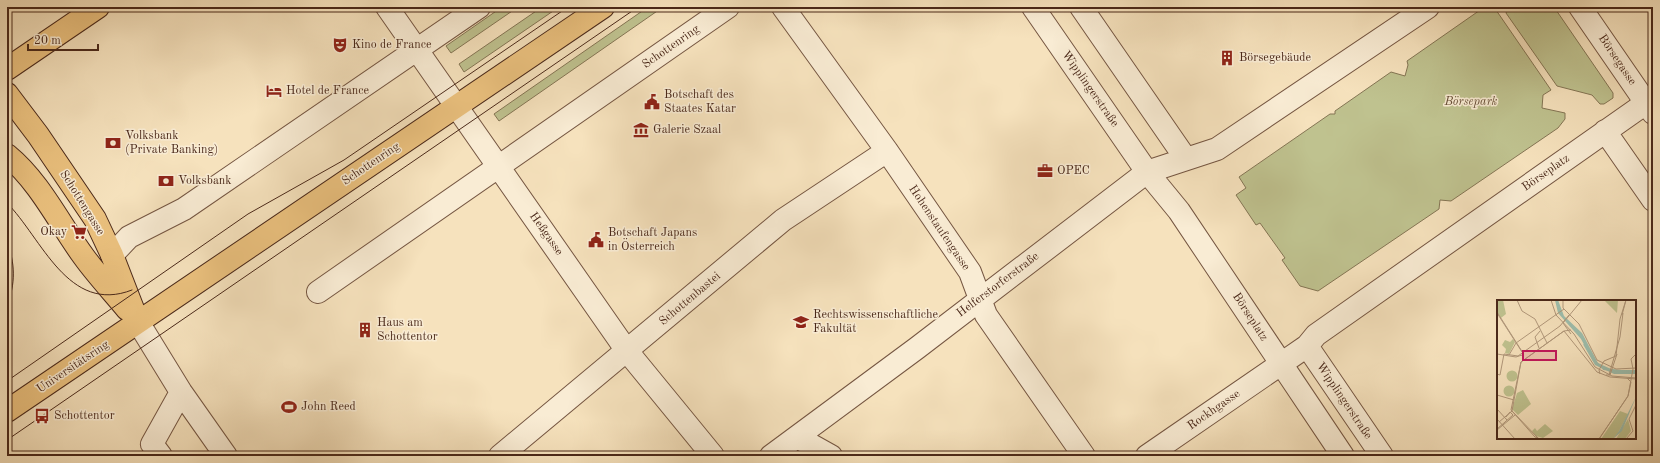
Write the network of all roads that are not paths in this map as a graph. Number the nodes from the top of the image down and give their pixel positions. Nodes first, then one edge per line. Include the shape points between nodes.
1 (98, 7) edge
2 (387, 7) edge
3 (479, 7) edge
4 (603, 7) edge
5 (728, 7) edge
6 (784, 7) edge
7 (1034, 7) edge
8 (1081, 7) edge
9 (1428, 7) edge
10 (1580, 7) edge
11 (415, 50) junction
12 (7, 69) edge
13 (7, 94) edge
14 (456, 107) junction
15 (1649, 108) edge
16 (1605, 131) junction
17 (887, 151) junction
18 (7, 155) edge
19 (1186, 159) junction
20 (499, 168) junction
21 (1147, 172) junction
22 (1653, 200) edge
23 (112, 255) junction
24 (318, 292) dead end
25 (979, 299) junction
26 (138, 322) junction
27 (1307, 346) junction
28 (627, 351) junction
29 (1280, 364) junction
30 (181, 392) junction
31 (7, 411) edge
32 (797, 437) junction
33 (161, 456) edge
34 (226, 456) edge
35 (500, 456) edge
36 (713, 456) edge
37 (771, 456) edge
38 (831, 456) edge
39 (1084, 456) edge
40 (1147, 456) edge
41 (1343, 456) edge
42 (1382, 456) edge

1 - 12 main road
2 - 11 street, Heßgasse
3 - 11 street
4 - 14 main road, Schottenring
5 - 20 street, Schottenring
6 - 17 street, Hohenstaufengasse
7 - 21 street, Wipplingerstraße
8 - 19 street
9 - 19 street via 1217,149
10 - 15 street, Börsegasse
11 - 14 street, Heßgasse
11 - 23 street via 184,209 129,237
13 - 23 main road, Schottengasse via 95,219
14 - 20 street, Heßgasse
14 - 26 main road, Schottenring
15 - 16 street, Börseplatz
16 - 22 street
16 - 27 street, Börseplatz via 1316,335
17 - 25 street, Hohenstaufengasse via 970,272
17 - 28 street, Schottenbastei via 783,220
18 - 26 main road, Schottengasse via 36,185 84,257
19 - 21 street
20 - 24 street, Schottenring
20 - 28 street, Heßgasse
21 - 25 street, Helferstorferstraße
21 - 29 street, Börseplatz via 1179,211
23 - 26 main road, Schottengasse
25 - 32 street, Helferstorferstraße
25 - 39 street, Hohenstaufengasse via 986,315
26 - 30 street, Schottengasse
26 - 31 main road, Universitätsring
27 - 29 street, Börseplatz
27 - 42 street, Wipplingerstraße
28 - 35 street, Schottenbastei
28 - 36 street, Heßgasse
29 - 40 street, Rockhgasse
29 - 41 street
30 - 33 street via 152,444
30 - 34 street, Schottengasse
32 - 37 street, Helferstorferstraße
32 - 38 street

